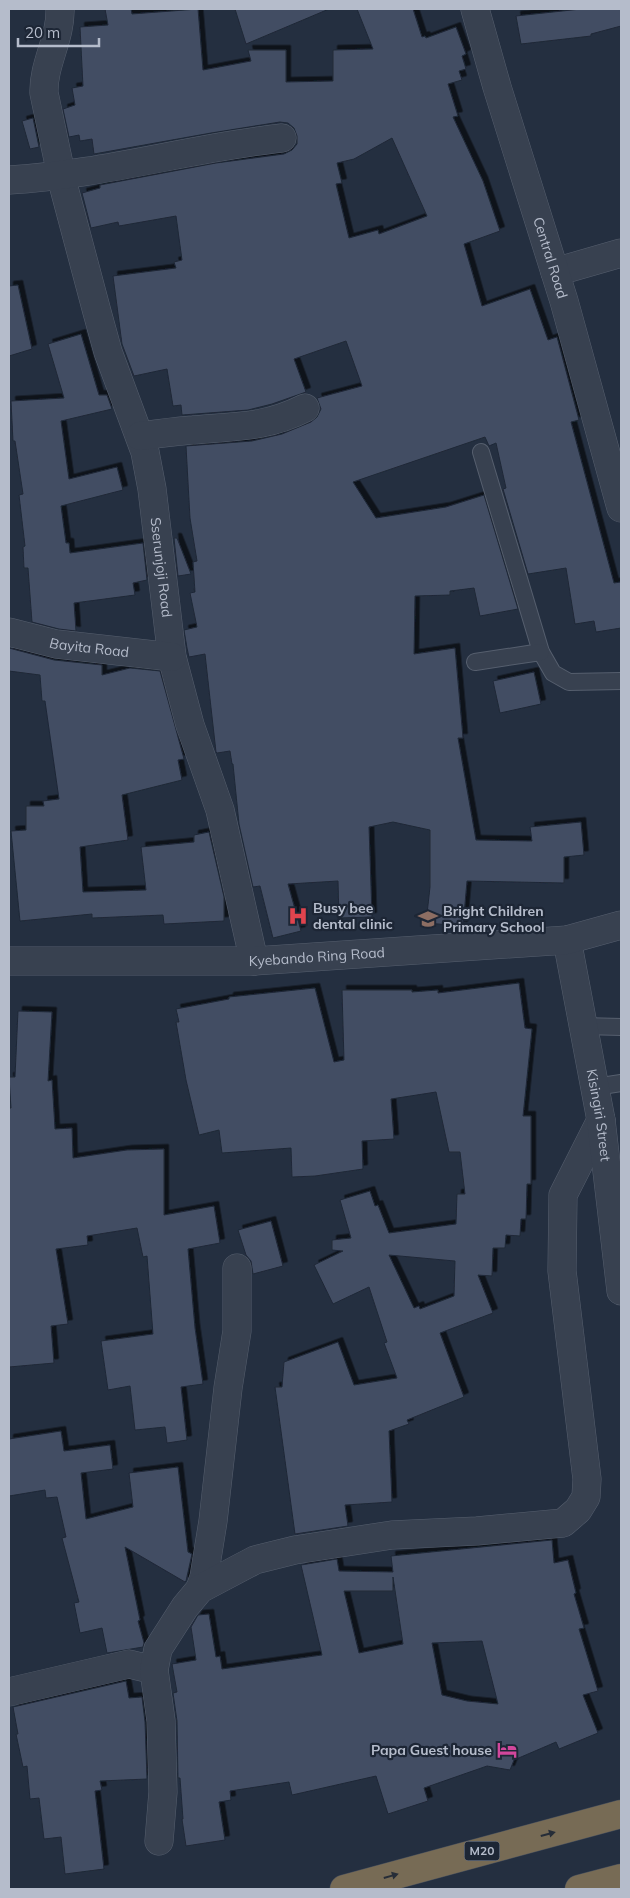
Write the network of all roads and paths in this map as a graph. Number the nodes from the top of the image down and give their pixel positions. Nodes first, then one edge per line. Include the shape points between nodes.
1 (60, 9) edge
2 (475, 9) edge
3 (282, 138) dead end
4 (62, 175) junction
5 (9, 180) edge
6 (621, 253) edge
7 (555, 272) junction
8 (305, 408) dead end
9 (140, 436) junction
10 (482, 452) dead end
11 (621, 507) edge
12 (9, 632) edge
13 (541, 652) junction
14 (172, 657) junction
15 (476, 662) dead end
16 (621, 681) edge
17 (621, 925) edge
18 (567, 940) junction
19 (9, 961) edge
20 (254, 961) junction
21 (583, 1026) junction
22 (621, 1026) edge
23 (621, 1083) edge
24 (595, 1087) junction
25 (601, 1120) junction
26 (618, 1237) edge
27 (237, 1268) dead end
28 (621, 1291) edge
29 (200, 1589) junction
30 (154, 1670) junction
31 (9, 1692) edge
32 (621, 1814) edge
33 (159, 1841) dead end
34 (621, 1878) edge
35 (344, 1889) edge
36 (579, 1889) edge

1 - 4 street, Sserunjoji Road via 44,93
2 - 7 street, Central Road
3 - 4 street
4 - 5 street
4 - 9 street, Sserunjoji Road via 108,352
6 - 7 street
7 - 11 street, Central Road
8 - 9 street via 271,422 249,426
9 - 14 street, Sserunjoji Road via 152,489
10 - 13 lane
12 - 14 street, Bayita Road via 56,644
13 - 15 lane
13 - 16 lane via 553,673 569,682
14 - 20 street, Sserunjoji Road via 190,726 220,810
17 - 18 street, Kyebando Ring Road
18 - 20 street, Kyebando Ring Road
18 - 21 street, Kisingiri Street
19 - 20 street, Kyebando Ring Road
21 - 22 lane
21 - 24 street, Kisingiri Street
23 - 24 lane
24 - 25 street, Kisingiri Street
25 - 26 street, Kisingiri Street
25 - 29 street via 563,1195 562,1271 588,1479 586,1497 578,1510 563,1523 392,1535 295,1550 255,1560
26 - 28 street, Kisingiri Street
27 - 29 street via 236,1331 213,1521
29 - 30 street via 158,1649
30 - 31 street via 128,1664
30 - 33 street via 162,1739 163,1792
35 -> 32 highway, M20
34 - 36 highway

